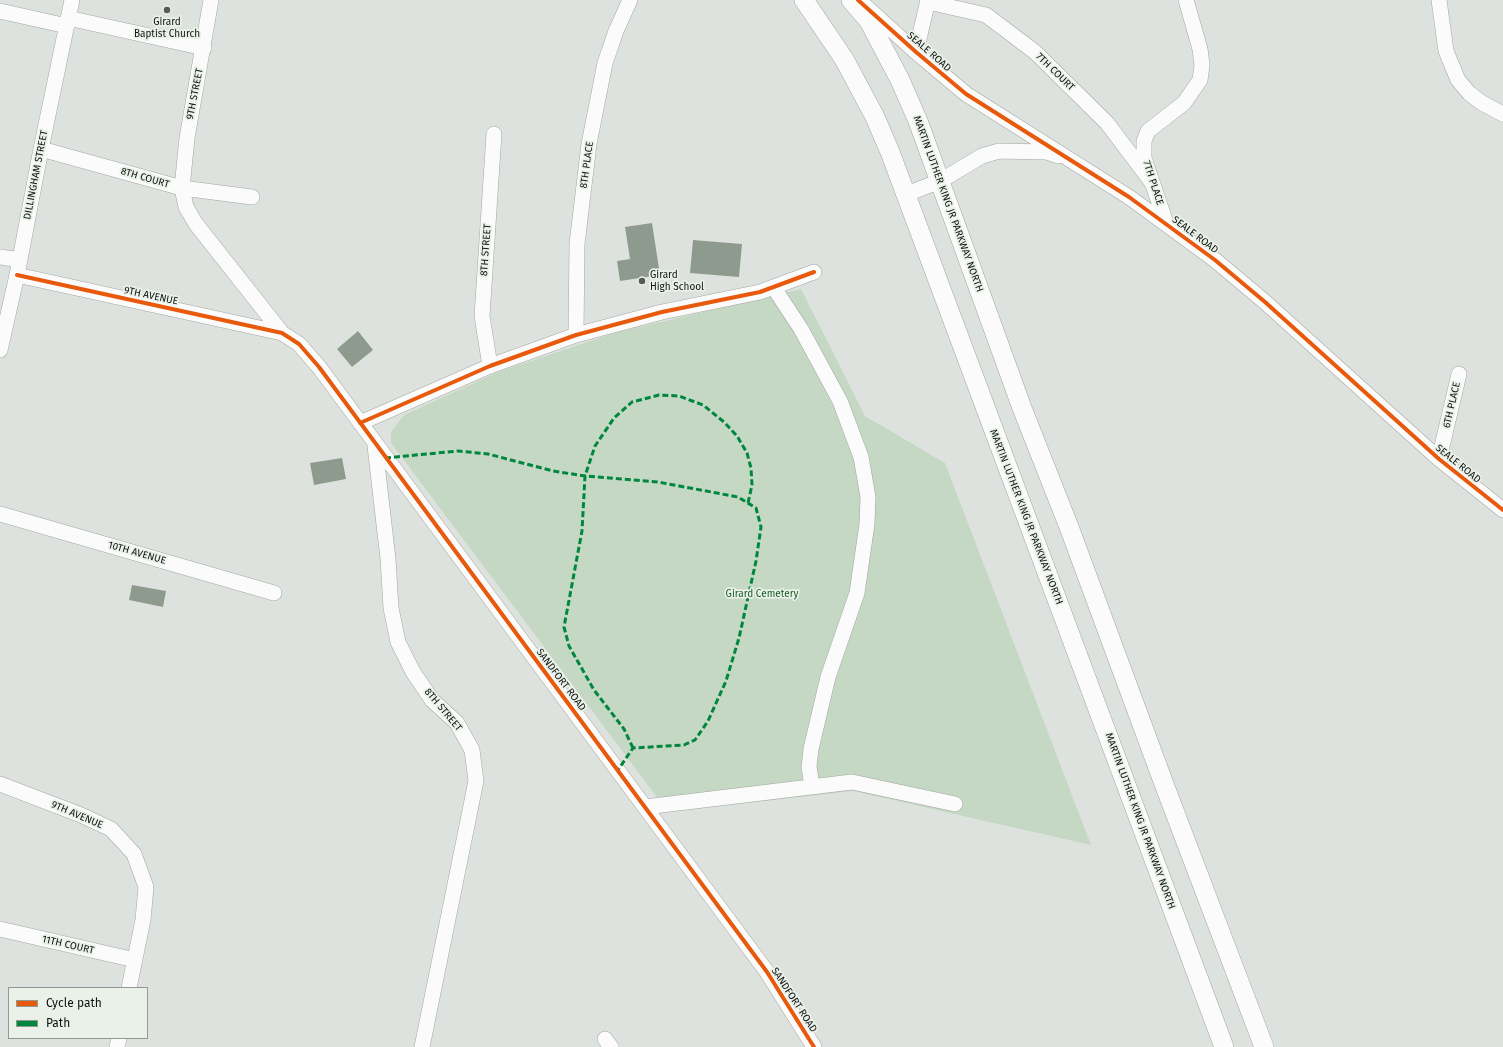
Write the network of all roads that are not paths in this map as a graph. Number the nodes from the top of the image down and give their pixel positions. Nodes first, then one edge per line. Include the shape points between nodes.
1 (72, 0) edge
2 (212, 0) edge
3 (630, 0) edge
4 (804, 0) edge
5 (851, 0) edge
6 (858, 0) edge
7 (1186, 0) edge
8 (1439, 0) edge
9 (928, 1) edge
10 (0, 11) edge
11 (68, 22) junction
12 (204, 48) junction
13 (916, 52) junction
14 (1503, 114) edge
15 (494, 134) dead end
16 (41, 149) junction
17 (1078, 164) junction
18 (940, 182) junction
19 (1153, 184) junction
20 (182, 188) junction
21 (907, 194) junction
22 (252, 197) dead end
23 (1166, 223) junction
24 (0, 257) edge
25 (19, 267) junction
26 (814, 272) dead end
27 (774, 288) junction
28 (282, 333) junction
29 (576, 335) junction
30 (0, 350) edge
31 (490, 366) junction
32 (1459, 374) dead end
33 (360, 423) junction
34 (375, 445) junction
35 (1439, 459) junction
36 (1503, 510) edge
37 (0, 514) edge
38 (274, 593) dead end
39 (0, 784) edge
40 (812, 786) junction
41 (955, 804) dead end
42 (645, 807) junction
43 (0, 929) edge
44 (135, 960) junction
45 (129, 987) edge
46 (422, 1047) edge
47 (814, 1047) edge
48 (1224, 1047) edge
49 (1264, 1047) edge

1 - 11 street, DILLINGHAM STREET
2 - 12 street, 9TH STREET
3 - 29 street, 8TH PLACE via 605,63 589,144 577,244
4 - 21 main road, MARTIN LUTHER KING JR PARKWAY NORTH via 860,88
5 - 18 main road, MARTIN LUTHER KING JR PARKWAY NORTH via 869,21 900,80
6 - 13 street, SEALE ROAD
7 - 19 street, 7TH PLACE via 1200,48 1200,80 1184,103 1148,131 1144,141 1144,158
8 - 14 street via 1442,35 1449,61 1458,80 1470,94
9 - 13 street
9 - 19 street, 7TH COURT via 986,15 1035,52 1107,123
10 - 11 street
11 - 12 street
11 - 16 street, DILLINGHAM STREET
12 - 20 street, 9TH STREET via 187,138
13 - 17 street, SEALE ROAD via 966,94
15 - 31 street, 8TH STREET via 482,316
16 - 20 street, 8TH COURT
16 - 25 street, DILLINGHAM STREET
17 - 18 street, SEALE ROAD via 1046,152 999,151 982,156
17 - 23 street, SEALE ROAD
18 - 21 street, SEALE ROAD
18 - 49 main road, MARTIN LUTHER KING JR PARKWAY NORTH via 1022,408
19 - 23 street, 7TH PLACE
20 - 22 street, 8TH COURT
20 - 28 street via 186,207 196,224
21 - 48 main road, MARTIN LUTHER KING JR PARKWAY NORTH via 942,294
23 - 35 street, SEALE ROAD via 1265,302
24 - 25 street, 9TH AVENUE
25 - 28 street, 9TH AVENUE
25 - 30 street, DILLINGHAM STREET
26 - 27 street
27 - 29 street via 662,312
27 - 40 street via 801,329 840,401 861,457 868,497 858,587 828,677 813,742 809,767
28 - 33 street, SANDFORT ROAD via 298,344 319,367
29 - 31 street
31 - 33 street
32 - 35 street, 6TH PLACE
33 - 34 street, SANDFORT ROAD
34 - 42 street, SANDFORT ROAD
34 - 46 street, 8TH STREET via 391,608 398,642 413,672 432,700 457,723 472,750 476,781
35 - 36 street, SEALE ROAD
37 - 38 street, 10TH AVENUE
39 - 44 street, 9TH AVENUE via 111,829 134,854 146,887
40 - 41 street via 852,782
40 - 42 street
42 - 47 street, SANDFORT ROAD via 767,972
43 - 44 street, 11TH COURT
44 - 45 street

